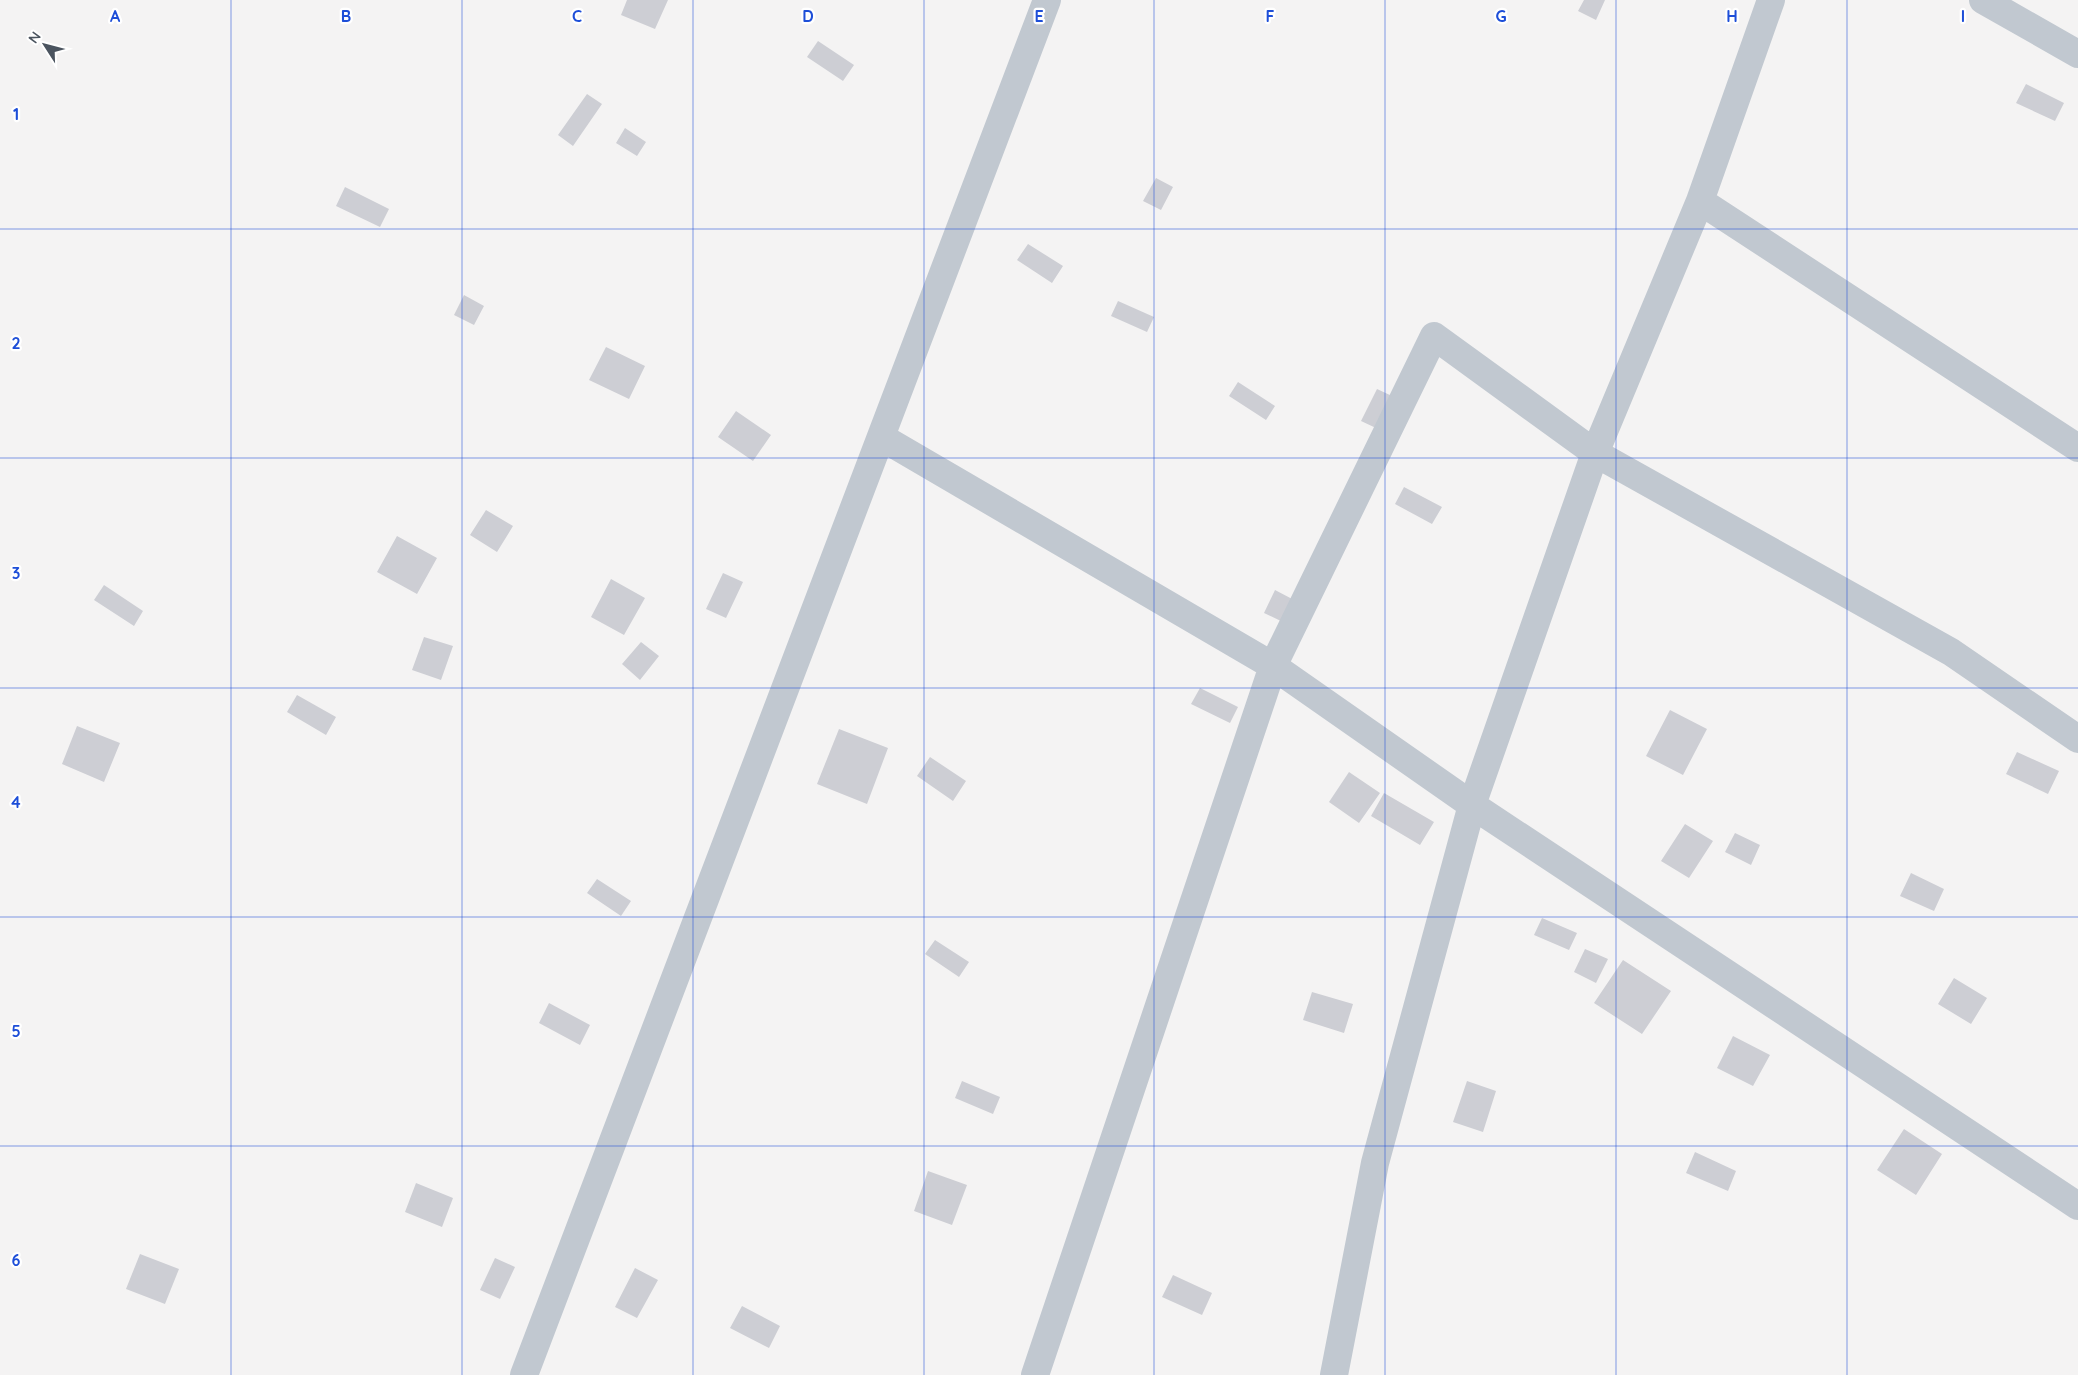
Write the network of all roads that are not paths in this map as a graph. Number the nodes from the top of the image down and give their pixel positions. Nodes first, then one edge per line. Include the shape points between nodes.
1 (1047, 0) edge
2 (1771, 0) edge
3 (1983, 0) edge
4 (2078, 54) edge
5 (1700, 201) junction
6 (881, 437) junction
7 (2078, 448) edge
8 (1595, 453) junction
9 (1273, 666) junction
10 (2078, 739) edge
11 (1472, 805) junction
12 (2078, 1206) edge
13 (524, 1375) edge
14 (1035, 1375) edge
15 (1334, 1375) edge

1 - 6 street
2 - 5 street
3 - 4 street
5 - 7 street
5 - 8 street
6 - 9 street
6 - 13 street
8 - 9 street via 1434,336
8 - 10 street via 1951,652
8 - 11 street
9 - 11 street
9 - 14 street
11 - 12 street
11 - 15 street via 1375,1163

